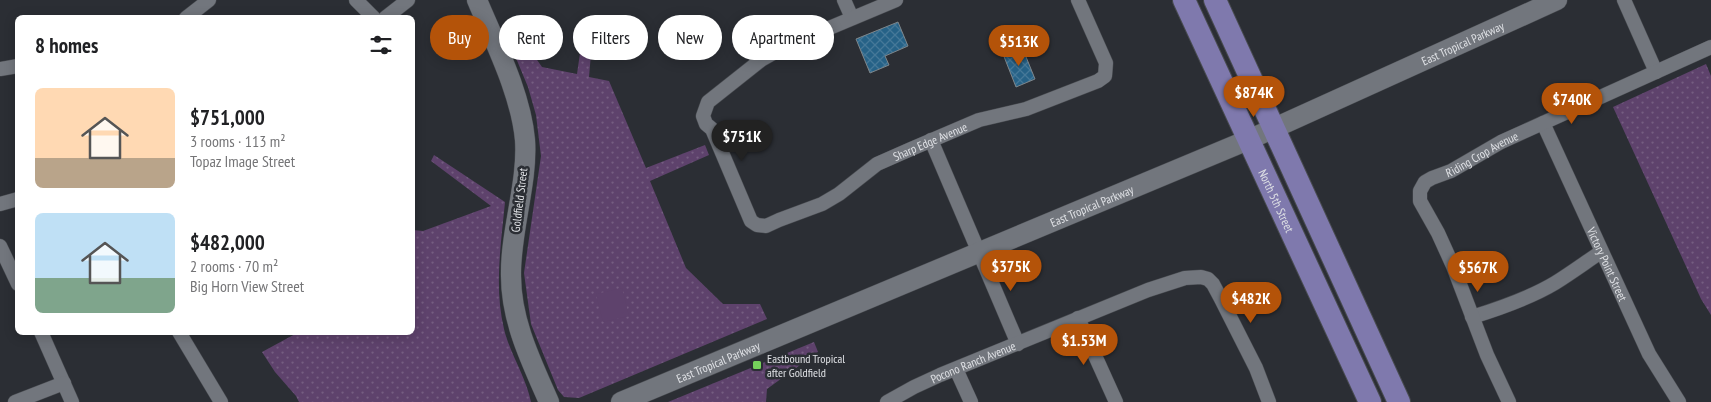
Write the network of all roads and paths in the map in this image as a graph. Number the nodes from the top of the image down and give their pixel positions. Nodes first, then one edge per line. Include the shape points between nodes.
1 (210, 0) edge
2 (356, 0) edge
3 (408, 0) edge
4 (477, 0) edge
5 (844, 0) edge
6 (896, 0) edge
7 (1078, 0) edge
8 (1184, 0) edge
9 (1215, 0) edge
10 (1558, 0) edge
11 (1624, 0) edge
12 (190, 15) edge
13 (371, 15) edge
14 (389, 15) edge
15 (852, 18) junction
16 (1711, 47) edge
17 (15, 67) edge
18 (0, 70) edge
19 (1656, 72) junction
20 (1542, 123) junction
21 (1275, 128) junction
22 (931, 140) junction
23 (1248, 140) junction
24 (15, 200) edge
25 (0, 204) edge
26 (0, 246) edge
27 (1601, 252) junction
28 (978, 253) junction
29 (15, 278) edge
30 (1472, 317) junction
31 (1078, 318) junction
32 (42, 335) edge
33 (181, 335) edge
34 (1018, 344) junction
35 (956, 369) junction
36 (64, 383) junction
37 (15, 402) edge
38 (72, 402) edge
39 (221, 402) edge
40 (550, 402) edge
41 (621, 402) edge
42 (887, 402) edge
43 (971, 402) edge
44 (1116, 402) edge
45 (1270, 402) edge
46 (1370, 402) edge
47 (1399, 402) edge
48 (1509, 402) edge
49 (1679, 402) edge

1 - 12 street
2 - 13 street
3 - 14 street
4 - 40 main road, Goldfield Street via 523,122 524,171 511,274 512,300 517,326
5 - 15 street
6 - 15 street
7 - 22 street, Sharp Edge Avenue via 1106,63 1104,76 1098,82 1026,109 979,120
8 - 23 main road, North 5th Street
9 - 21 main road
10 - 21 main road, East Tropical Parkway
11 - 19 street
15 - 22 street, Sharp Edge Avenue via 760,60 704,108 706,124 712,129 752,221 766,226 822,204 877,164
16 - 19 street, Riding Crop Avenue
17 - 18 street
19 - 20 street, Riding Crop Avenue
20 - 27 street, Victory Point Street
20 - 30 street, Riding Crop Avenue via 1432,178 1420,191 1420,201 1442,242
21 - 23 main road, East Tropical Parkway
21 - 47 main road
22 - 28 street
23 - 28 main road, East Tropical Parkway
23 - 46 main road, North 5th Street
24 - 25 street
26 - 29 street
27 - 30 street via 1535,294
27 - 49 street, Victory Point Street via 1648,354
28 - 34 street
28 - 41 main road, East Tropical Parkway
30 - 48 street
31 - 34 street, Pocono Ranch Avenue
31 - 44 street
31 - 45 street, Pocono Ranch Avenue via 1185,278 1208,279 1256,368
32 - 36 street
33 - 39 street
34 - 35 street, Pocono Ranch Avenue
35 - 42 street, Pocono Ranch Avenue
35 - 43 street
36 - 37 street
36 - 38 street

